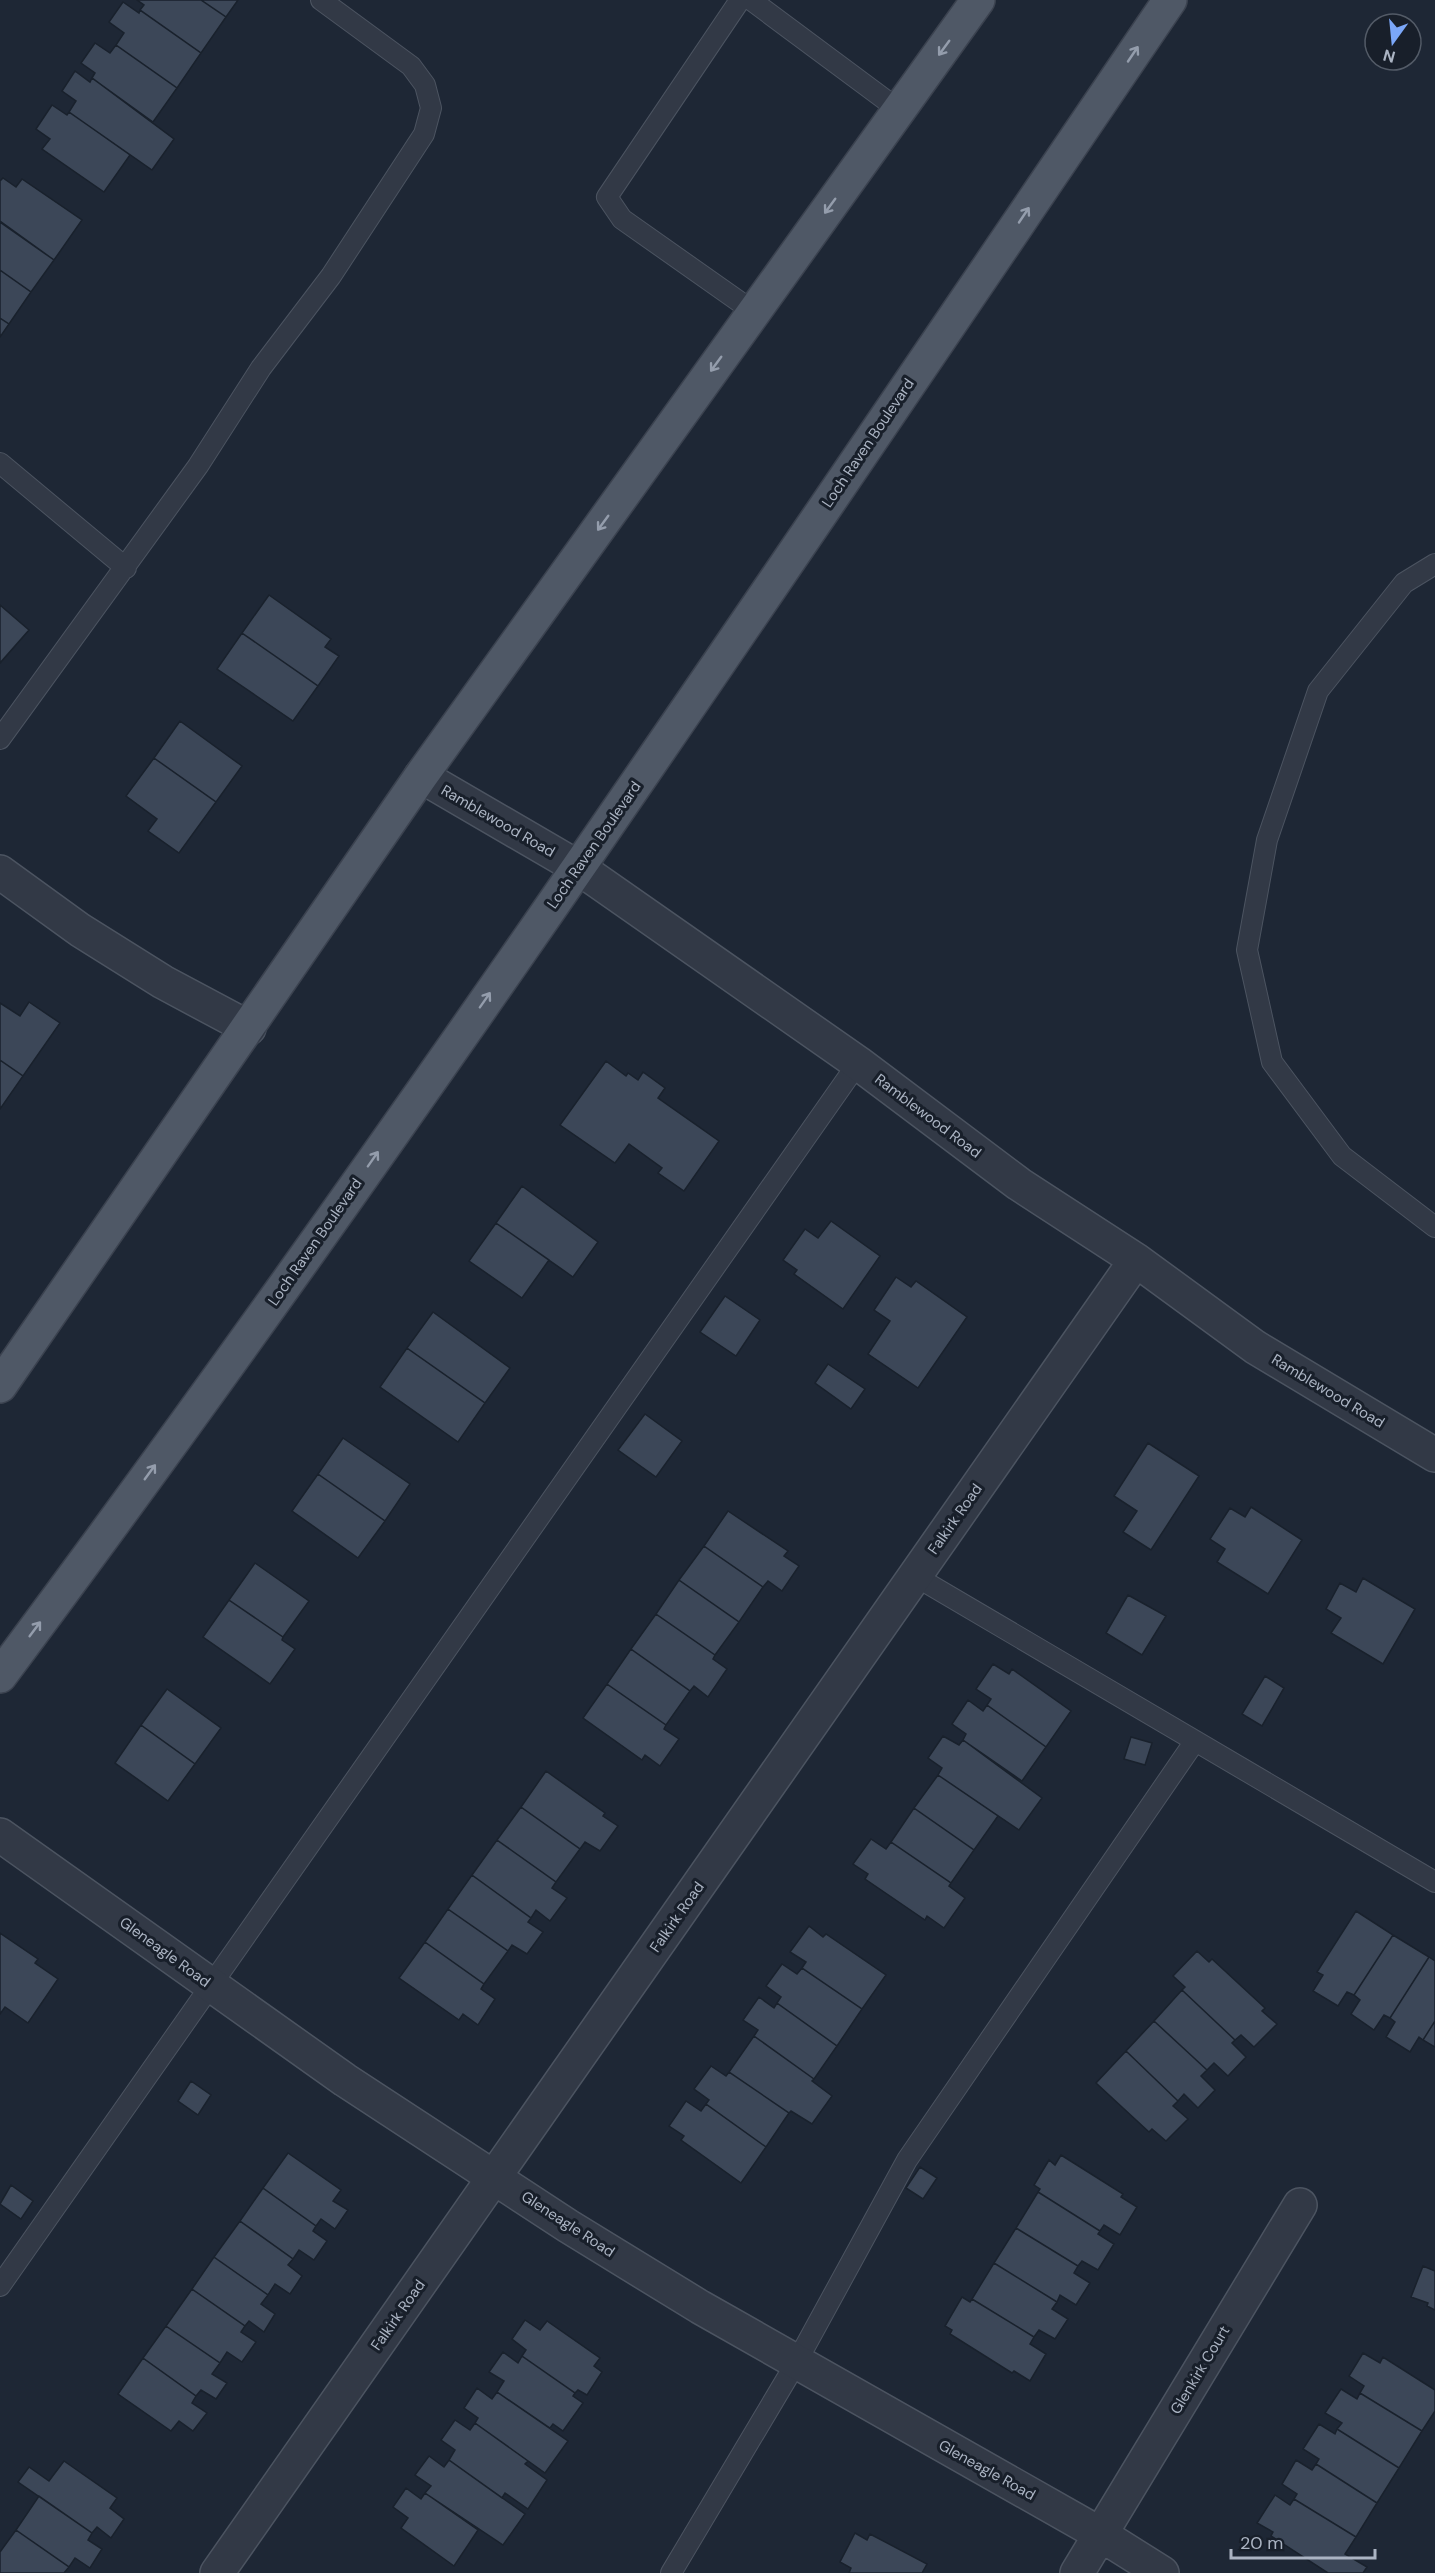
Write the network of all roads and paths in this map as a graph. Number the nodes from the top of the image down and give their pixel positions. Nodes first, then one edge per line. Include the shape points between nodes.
1 (740, 0) edge
2 (751, 0) edge
3 (978, 0) edge
4 (1170, 0) edge
5 (328, 2) edge
6 (899, 111) junction
7 (754, 312) junction
8 (0, 463) edge
9 (1435, 564) edge
10 (126, 568) junction
11 (0, 739) edge
12 (421, 776) junction
13 (579, 868) junction
14 (0, 872) edge
15 (249, 1028) junction
16 (858, 1063) junction
17 (1435, 1227) edge
18 (1136, 1260) junction
19 (0, 1386) edge
20 (1435, 1455) edge
21 (915, 1576) junction
22 (0, 1676) edge
23 (1195, 1741) junction
24 (0, 1835) edge
25 (1435, 1882) edge
26 (211, 1985) junction
27 (495, 2177) junction
28 (1300, 2205) dead end
29 (0, 2286) edge
30 (796, 2363) junction
31 (1100, 2534) junction
32 (217, 2573) edge
33 (671, 2573) edge
34 (1077, 2573) edge
35 (1162, 2573) edge

1 - 7 lane via 607,197 622,219
2 - 6 lane
3 -> 6 main road
13 -> 4 main road, Loch Raven Boulevard
5 - 10 lane via 411,66 424,85 430,108 424,134 331,276 261,368
6 -> 7 main road
7 -> 12 main road
8 - 10 lane
9 - 17 lane via 1404,583 1318,691 1267,840 1247,950 1272,1062 1342,1156
10 - 11 lane
12 - 13 street, Ramblewood Road
12 - 15 main road
13 - 16 street, Ramblewood Road
22 -> 13 main road, Loch Raven Boulevard via 290,1278
14 - 15 street via 163,982
15 - 19 main road
16 - 18 street, Ramblewood Road via 1019,1184
16 - 26 lane
18 - 20 street, Ramblewood Road via 1255,1347
18 - 21 street, Falkirk Road
21 - 23 lane
21 - 27 street, Falkirk Road
23 - 25 lane
23 - 30 lane via 907,2160
24 - 26 street, Gleneagle Road
26 - 27 street, Gleneagle Road via 345,2080
26 - 29 lane
27 - 30 street, Gleneagle Road
27 - 32 street, Falkirk Road
28 - 31 street, Glenkirk Court
30 - 31 street, Gleneagle Road
30 - 33 lane
31 - 34 street, Glenkirk Court
31 - 35 street, Gleneagle Road

